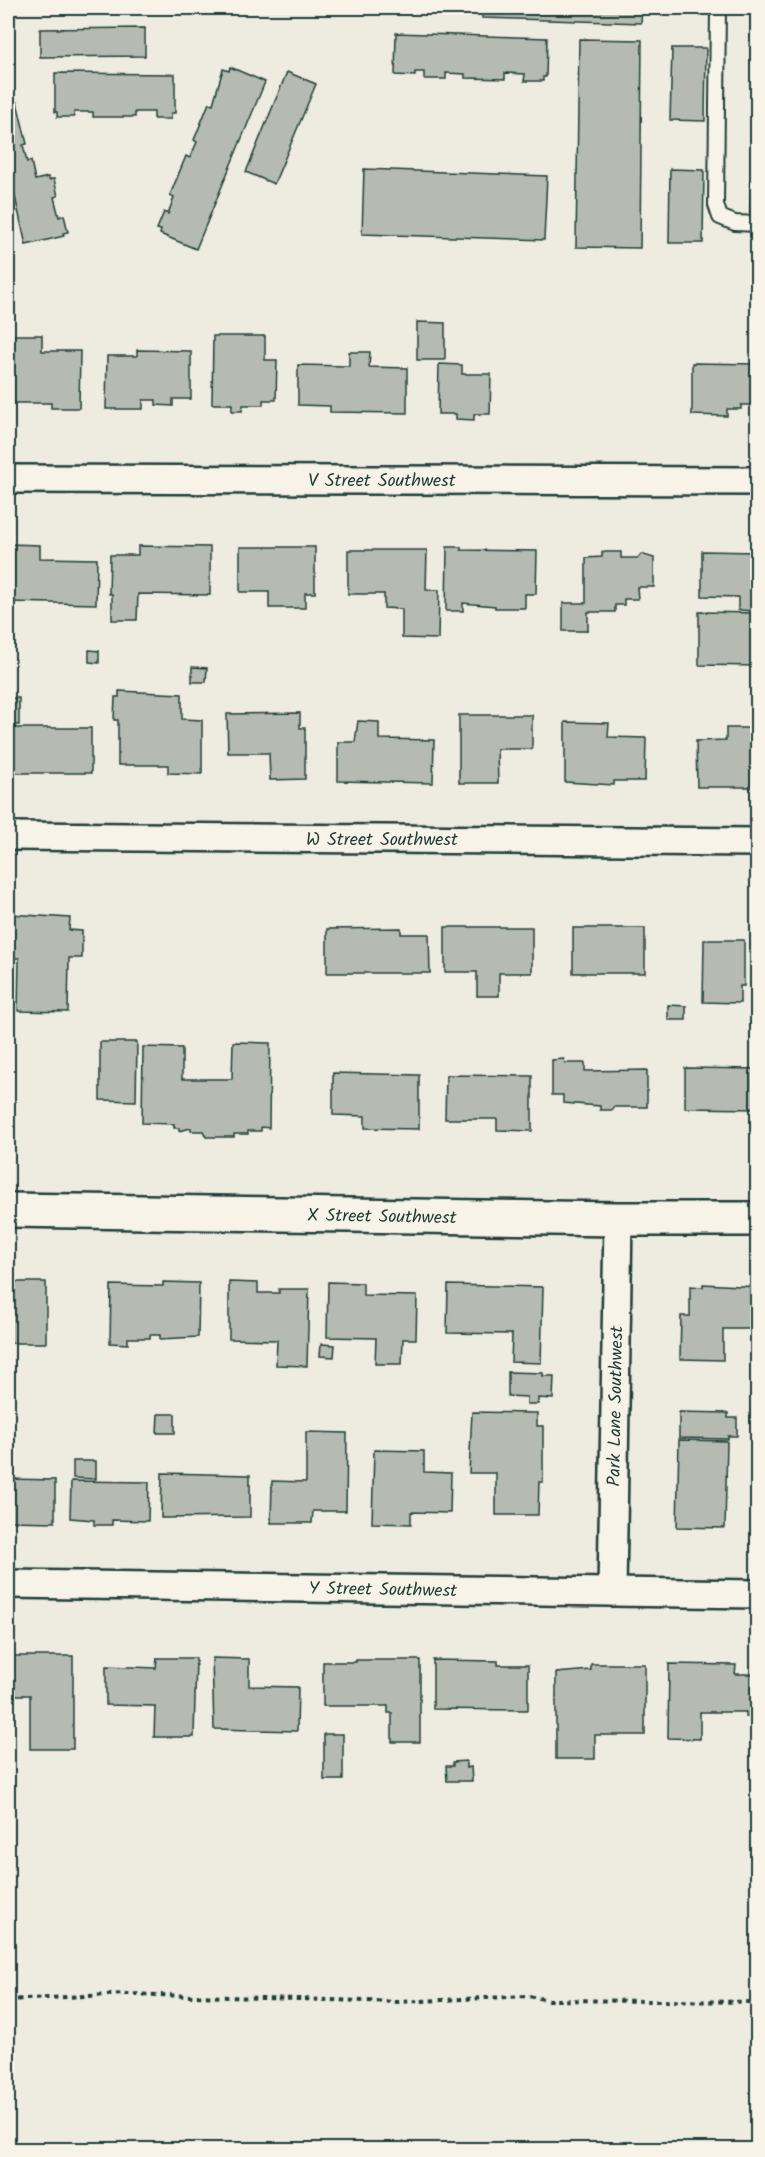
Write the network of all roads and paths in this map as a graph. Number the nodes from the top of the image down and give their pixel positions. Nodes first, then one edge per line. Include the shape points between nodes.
1 (718, 8) edge
2 (758, 224) edge
3 (8, 480) edge
4 (758, 482) edge
5 (8, 836) edge
6 (758, 842) edge
7 (8, 1210) edge
8 (618, 1219) junction
9 (758, 1219) edge
10 (8, 1584) edge
11 (612, 1592) junction
12 (758, 1594) edge
13 (8, 2000) edge
14 (758, 2002) edge

1 - 2 lane via 716,205 720,217 735,224
3 - 4 street, V Street Southwest
5 - 6 street, W Street Southwest
7 - 8 street, X Street Southwest
8 - 9 street, X Street Southwest
8 - 11 street, Park Lane Southwest
10 - 11 street, Y Street Southwest
11 - 12 street, Y Street Southwest
13 - 14 path via 126,1994 399,2002 528,1996 549,2000

